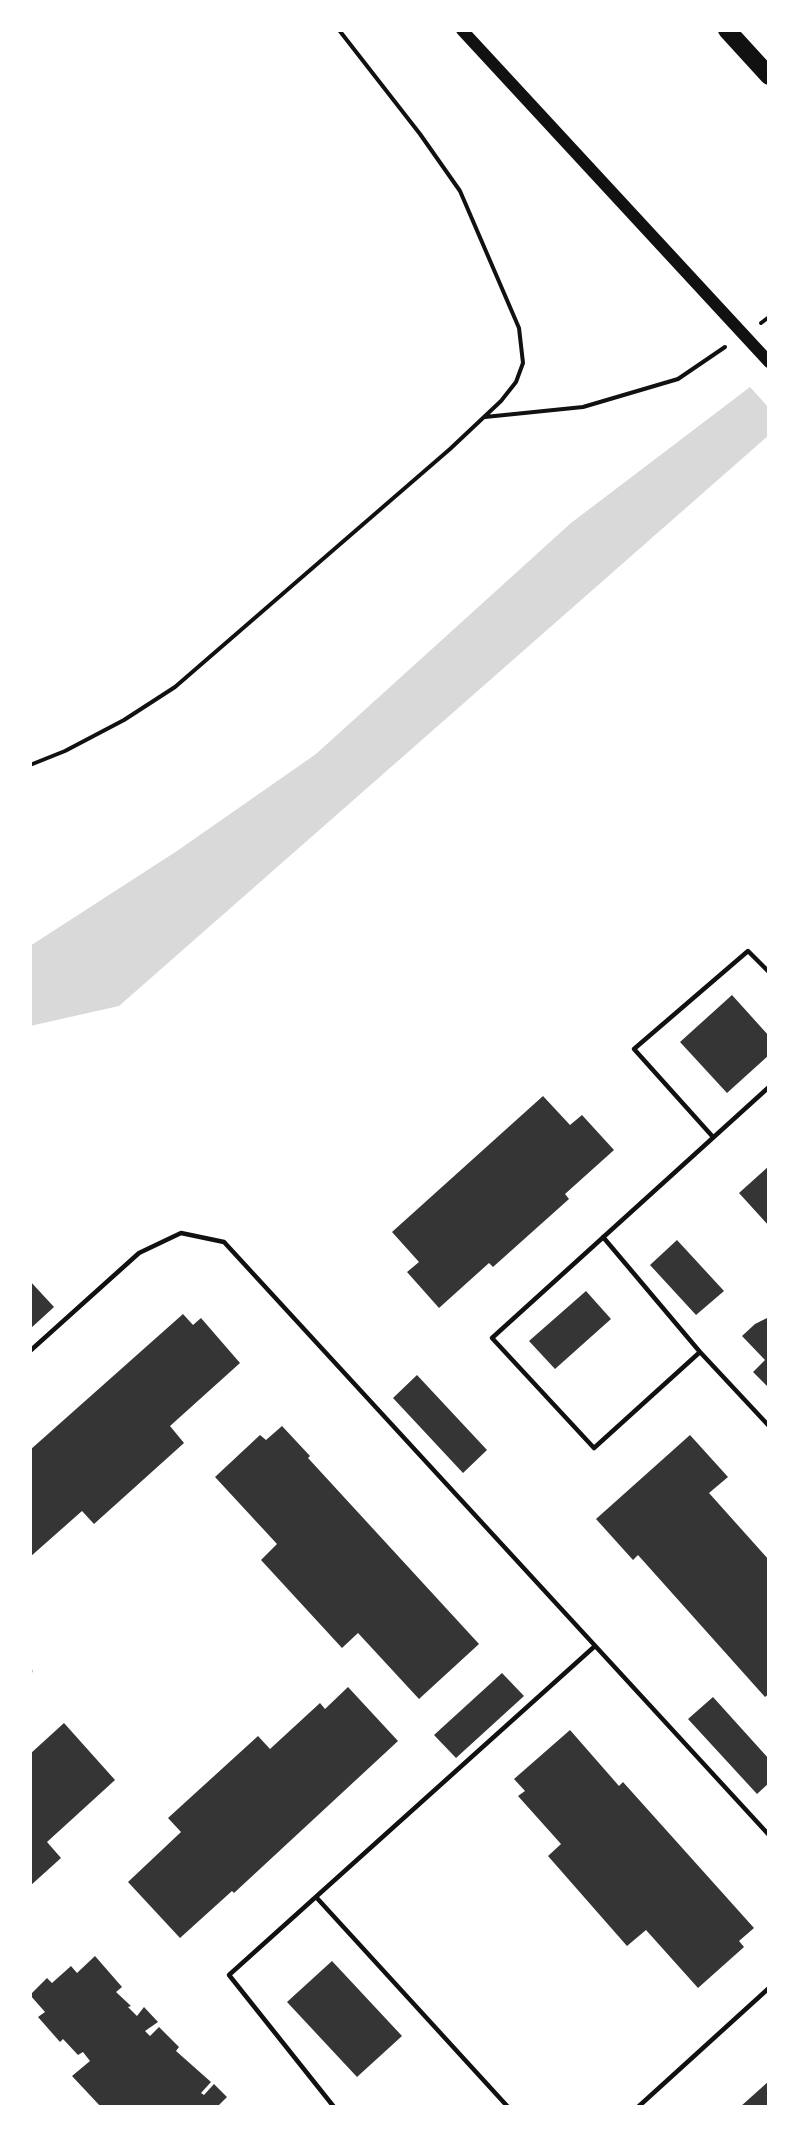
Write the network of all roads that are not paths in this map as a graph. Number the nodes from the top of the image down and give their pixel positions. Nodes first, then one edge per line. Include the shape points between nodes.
1 (462, 30) edge
2 (727, 30) edge
3 (769, 76) edge
4 (769, 362) edge
5 (769, 972) edge
6 (769, 1087) edge
7 (713, 1137) junction
8 (603, 1237) junction
9 (30, 1351) edge
10 (700, 1352) junction
11 (769, 1426) edge
12 (595, 1646) junction
13 (769, 1835) edge
14 (316, 1897) junction
15 (769, 1988) edge
16 (333, 2107) edge
17 (508, 2107) edge
18 (638, 2107) edge

1 - 4 main road
2 - 3 highway
5 - 7 lane via 747,951 634,1049
6 - 7 lane
7 - 8 lane
8 - 10 lane
8 - 10 lane via 492,1338 594,1448
9 - 12 lane via 139,1253 181,1233 224,1242
10 - 11 lane
12 - 13 lane
12 - 14 lane
14 - 16 lane via 229,1976
14 - 17 lane
15 - 18 lane

